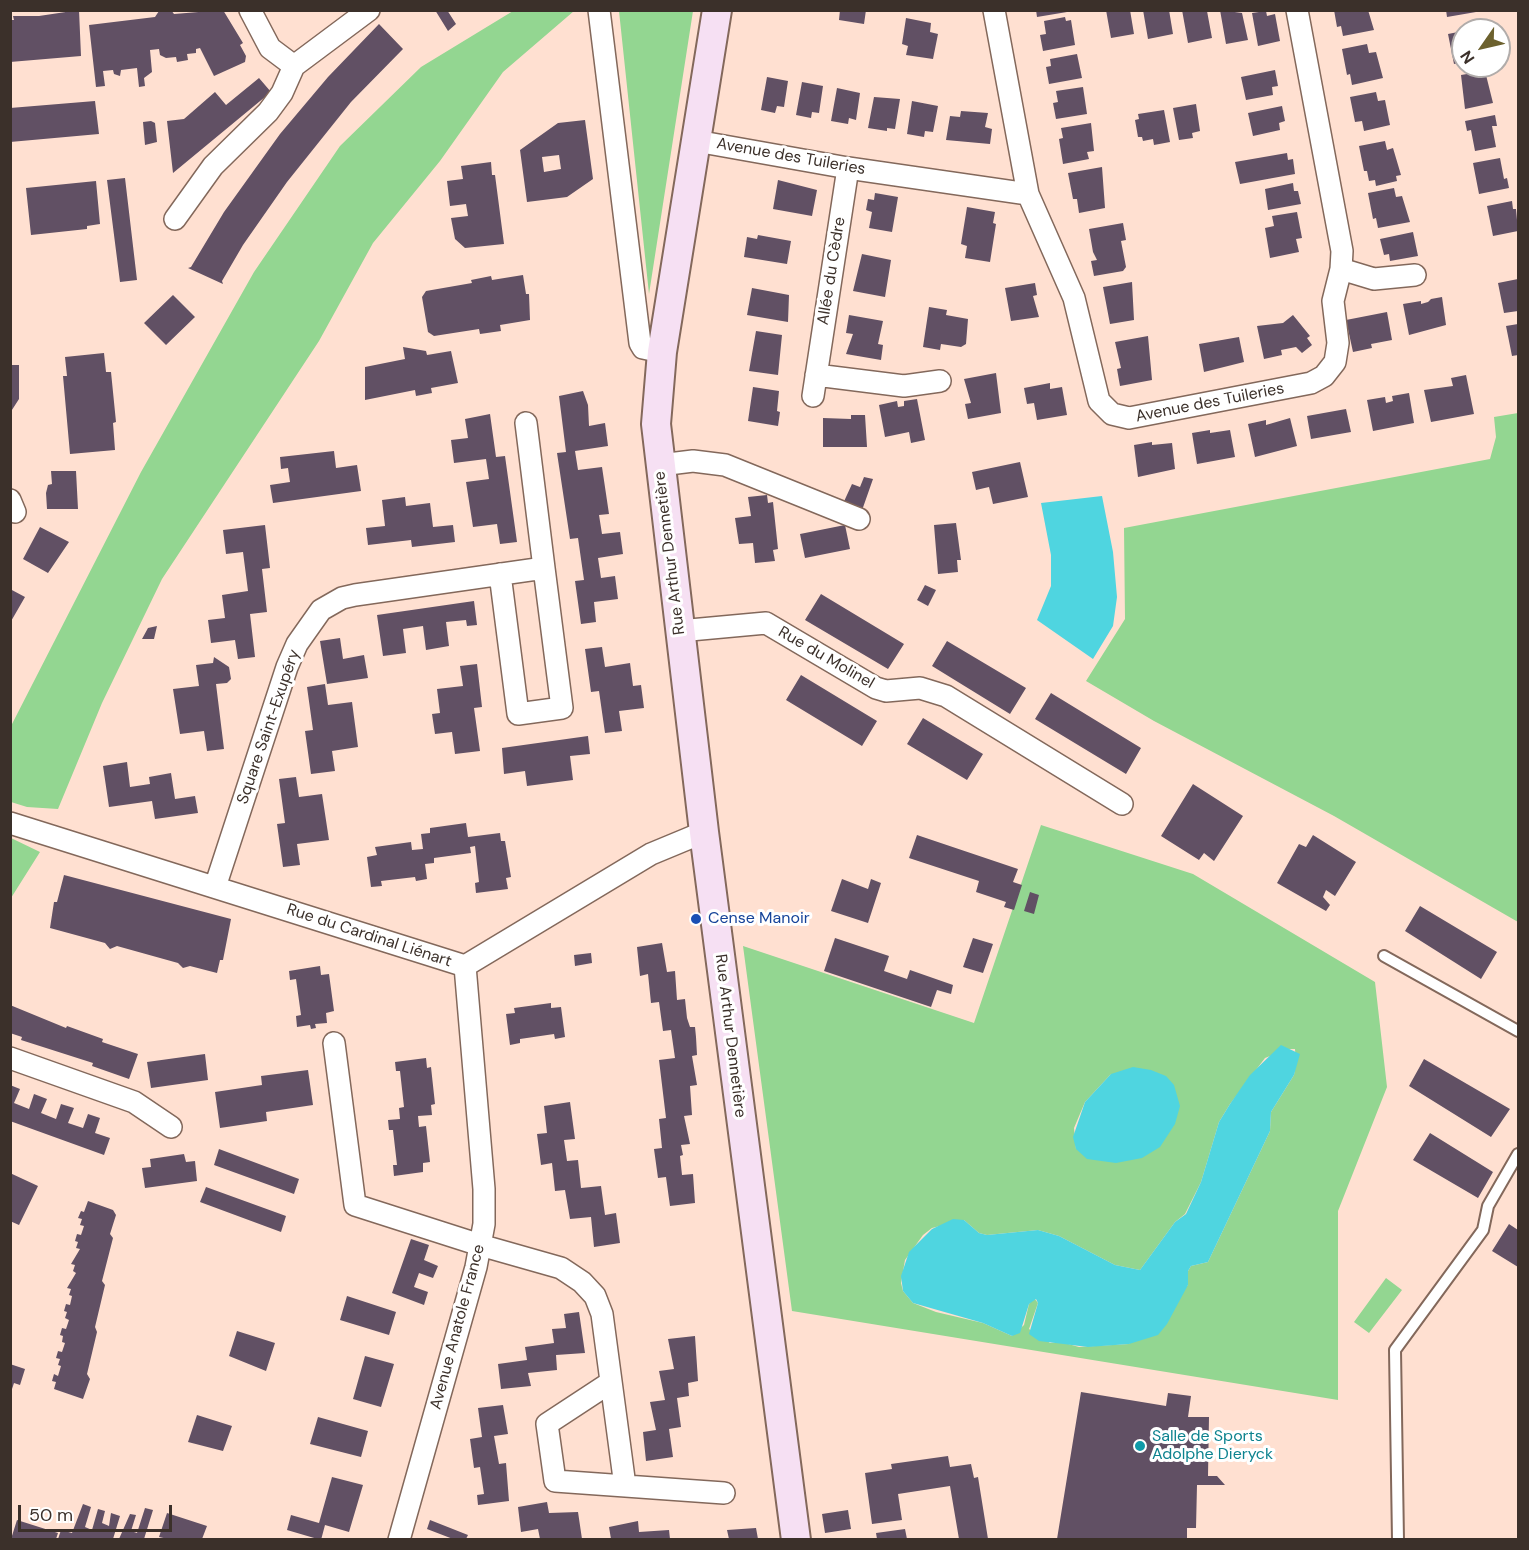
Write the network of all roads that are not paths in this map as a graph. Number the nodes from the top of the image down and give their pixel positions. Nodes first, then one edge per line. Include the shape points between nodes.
1 (250, 10) edge
2 (369, 10) edge
3 (599, 10) edge
4 (717, 10) edge
5 (994, 10) edge
6 (1297, 10) edge
7 (294, 66) junction
8 (696, 141) junction
9 (848, 168) junction
10 (1028, 194) junction
11 (175, 219) dead end
12 (1341, 269) junction
13 (1415, 275) dead end
14 (662, 352) junction
15 (816, 375) junction
16 (939, 381) dead end
17 (813, 396) dead end
18 (526, 423) dead end
19 (660, 465) junction
20 (859, 519) dead end
21 (544, 568) junction
22 (500, 574) junction
23 (680, 631) junction
24 (1122, 804) dead end
25 (10, 823) edge
26 (704, 832) junction
27 (215, 887) junction
28 (1384, 956) dead end
29 (465, 966) junction
30 (1518, 1031) edge
31 (334, 1043) dead end
32 (10, 1058) edge
33 (171, 1126) dead end
34 (1518, 1155) edge
35 (480, 1245) junction
36 (611, 1382) junction
37 (625, 1486) junction
38 (724, 1493) dead end
39 (399, 1539) edge
40 (796, 1539) edge
41 (1398, 1539) edge

1 - 7 street via 270,48
2 - 7 street
3 - 14 street via 640,344
4 - 8 street, Rue Arthur Dennetière
5 - 10 street, Avenue des Tuileries
6 - 12 street, Avenue des Tuileries via 1342,250
7 - 11 street via 268,112 213,166
8 - 9 street, Avenue des Tuileries
8 - 14 street, Rue Arthur Dennetière
9 - 10 street, Avenue des Tuileries
9 - 15 street, Allée du Cèdre
10 - 12 street, Avenue des Tuileries via 1074,298 1096,393 1107,410 1124,418 1318,381 1338,353 1333,301
12 - 13 street via 1374,279
14 - 19 street, Rue Arthur Dennetière via 656,409
15 - 16 street via 904,386
15 - 17 street, Allée du Cèdre
18 - 21 street
19 - 20 street via 693,461 725,465
19 - 23 street, Rue Arthur Dennetière
21 - 22 street, Square Saint-Exupéry
21 - 22 street via 562,708 518,714
22 - 27 street, Square Saint-Exupéry via 342,598 321,610 297,644 288,667
23 - 24 street, Rue du Molinel via 766,623 876,688 920,688 946,696
23 - 26 street, Rue Arthur Dennetière
25 - 27 street, Rue du Cardinal Liénart
26 - 29 street, Rue du Cardinal Liénart via 627,867
26 - 40 street, Rue Arthur Dennetière
27 - 29 street, Rue du Cardinal Liénart
28 - 30 lane
29 - 35 street, Avenue Anatole France via 484,1189
31 - 35 street via 355,1205
32 - 33 street via 134,1102
34 - 41 lane via 1488,1206 1484,1230 1395,1350
35 - 36 street via 561,1268 587,1286 600,1308
35 - 39 street, Avenue Anatole France
36 - 37 street
36 - 37 street via 547,1424 555,1481
37 - 38 street

